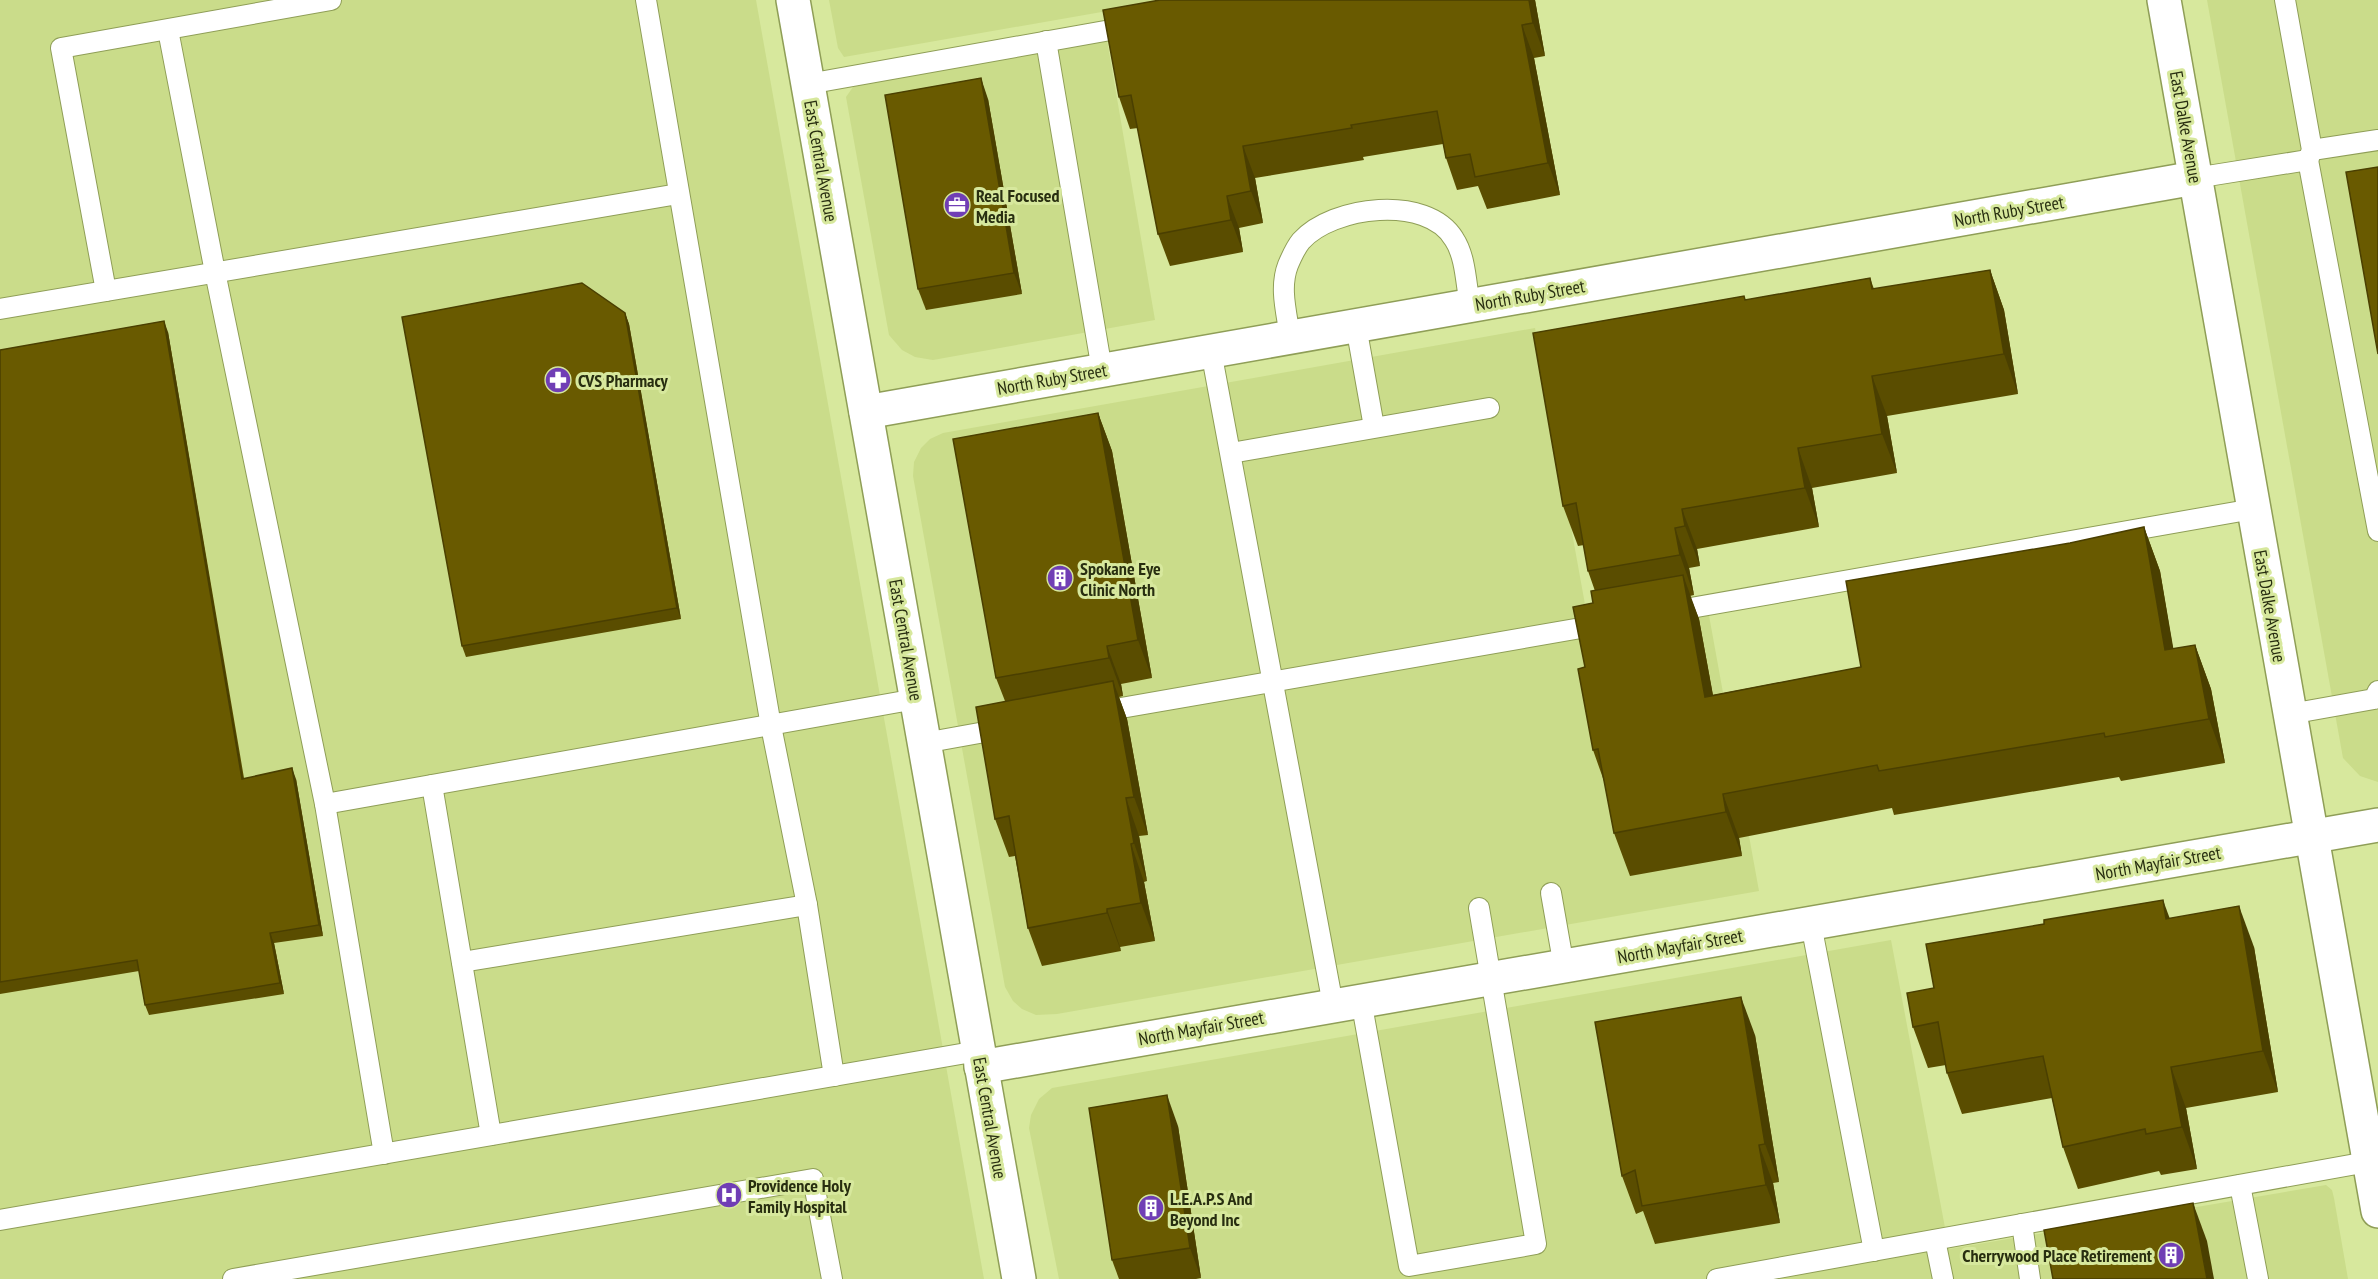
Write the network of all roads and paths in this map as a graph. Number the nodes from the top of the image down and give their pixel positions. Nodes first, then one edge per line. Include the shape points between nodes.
1 (331, 0) edge
2 (646, 0) edge
3 (793, 0) edge
4 (2164, 0) edge
5 (2285, 0) edge
6 (1148, 18) edge
7 (168, 30) junction
8 (1046, 42) junction
9 (808, 84) junction
10 (2378, 140) edge
11 (2310, 155) junction
12 (2195, 178) junction
13 (678, 194) junction
14 (215, 272) junction
15 (106, 291) junction
16 (1470, 306) junction
17 (0, 309) edge
18 (1356, 326) junction
19 (1290, 337) junction
20 (1211, 351) junction
21 (1102, 370) junction
22 (1489, 408) dead end
23 (866, 412) junction
24 (1374, 427) junction
25 (1231, 453) junction
26 (2253, 509) junction
27 (2378, 531) edge
28 (1646, 616) edge
29 (1623, 620) edge
30 (1273, 682) junction
31 (2377, 696) edge
32 (916, 699) junction
33 (2289, 714) junction
34 (1079, 716) edge
35 (771, 726) junction
36 (1023, 726) edge
37 (924, 743) junction
38 (432, 785) junction
39 (325, 804) junction
40 (2378, 825) edge
41 (2312, 837) junction
42 (1551, 893) dead end
43 (807, 904) junction
44 (1479, 908) dead end
45 (1811, 924) junction
46 (462, 962) junction
47 (1564, 967) junction
48 (1491, 979) junction
49 (1347, 1003) junction
50 (980, 1059) junction
51 (834, 1076) junction
52 (491, 1135) junction
53 (384, 1154) junction
54 (2374, 1161) edge
55 (2240, 1185) junction
56 (2378, 1211) edge
57 (0, 1220) edge
58 (2022, 1224) junction
59 (1935, 1240) junction
60 (1874, 1251) junction
61 (1817, 1270) edge
62 (233, 1279) edge
63 (832, 1279) edge
64 (1018, 1279) edge
65 (1717, 1279) edge
66 (1942, 1279) edge
67 (2030, 1279) edge
68 (2258, 1279) edge

1 - 7 lane
2 - 13 lane
3 - 9 street, East Central Avenue
4 - 12 street, East Dalke Avenue
5 - 11 lane
6 - 8 lane
7 - 14 lane
7 - 15 lane via 61,48
8 - 9 lane
8 - 21 lane
9 - 23 street, East Central Avenue
10 - 11 lane
11 - 12 lane
11 - 27 lane
12 - 16 street, North Ruby Street
12 - 26 street, East Dalke Avenue
13 - 14 lane
13 - 35 lane
14 - 15 lane
14 - 39 lane
15 - 17 lane
16 - 18 street, North Ruby Street
16 - 19 lane via 1455,239 1441,224 1396,210 1367,211 1323,225 1301,241 1283,285
18 - 19 street, North Ruby Street
18 - 24 lane
19 - 20 street, North Ruby Street
20 - 21 street, North Ruby Street
20 - 25 lane
21 - 23 street, North Ruby Street
22 - 24 lane
23 - 32 street, East Central Avenue
24 - 25 lane
25 - 30 lane
26 - 28 lane
26 - 33 street, East Dalke Avenue
29 - 30 lane
30 - 34 lane
30 - 49 lane
31 - 33 lane
32 - 35 lane
32 - 37 street, East Central Avenue
33 - 41 street, East Dalke Avenue
35 - 38 lane
35 - 43 lane
36 - 37 lane
37 - 50 street, East Central Avenue
38 - 39 lane
38 - 46 lane
39 - 53 lane
40 - 41 street, North Mayfair Street
41 - 45 street, North Mayfair Street
41 - 54 street, East Dalke Avenue
42 - 47 lane
43 - 46 lane
43 - 51 lane
44 - 48 lane
45 - 47 street, North Mayfair Street
45 - 60 lane
46 - 52 lane
47 - 48 street, North Mayfair Street
48 - 49 street, North Mayfair Street
48 - 49 lane via 1536,1244 1409,1266
49 - 50 street, North Mayfair Street
50 - 51 lane
50 - 64 street, East Central Avenue
51 - 52 lane
52 - 53 lane
53 - 57 lane
54 - 55 lane
54 - 56 street, East Dalke Avenue
55 - 58 lane
55 - 68 lane
58 - 59 lane
58 - 67 lane
59 - 60 lane
59 - 66 lane
60 - 61 lane
61 - 65 lane
62 - 63 lane via 813,1179

